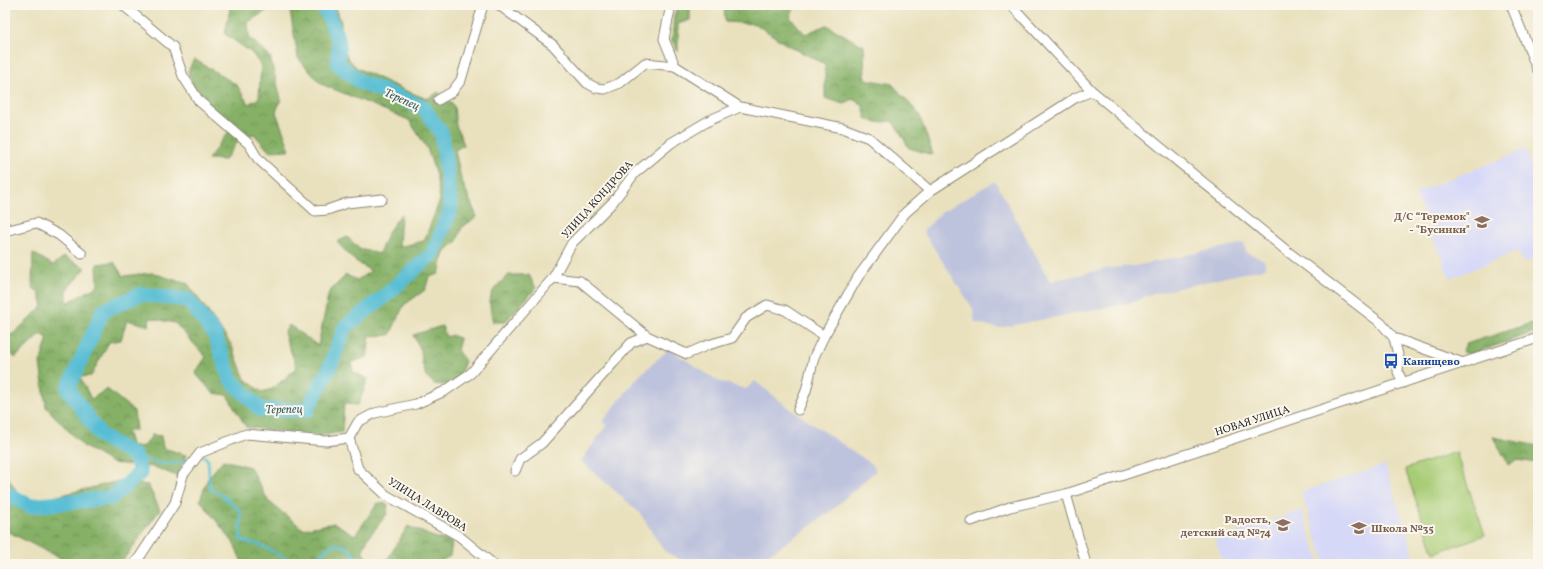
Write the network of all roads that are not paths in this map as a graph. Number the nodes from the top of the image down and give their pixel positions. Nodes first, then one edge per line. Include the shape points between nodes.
1 (123, 5) edge
2 (483, 5) edge
3 (499, 5) edge
4 (671, 5) edge
5 (1011, 5) edge
6 (1511, 5) edge
7 (675, 66) junction
8 (1538, 71) edge
9 (1092, 91) junction
10 (438, 100) dead end
11 (740, 107) junction
12 (930, 191) junction
13 (382, 199) dead end
14 (5, 226) edge
15 (82, 254) dead end
16 (553, 278) junction
17 (647, 336) junction
18 (824, 336) junction
19 (1394, 338) junction
20 (1538, 338) edge
21 (1462, 363) junction
22 (1403, 383) junction
23 (798, 410) dead end
24 (349, 438) junction
25 (515, 471) dead end
26 (1066, 494) junction
27 (971, 521) dead end
28 (137, 561) edge
29 (493, 564) edge
30 (1086, 564) edge

1 - 13 street via 173,46 183,76 199,101 249,144 258,158 315,211 347,203
2 - 10 street via 461,80 452,92
3 - 7 street via 553,45 587,83 596,88 605,89 620,83 645,63
4 - 7 street via 664,39
5 - 9 street
6 - 8 street
7 - 11 street
9 - 12 street via 1075,98
9 - 19 street via 1286,251 1381,323
11 - 12 street via 843,128 868,138
11 - 16 street, УЛИЦА КОНДРОВА via 710,120 671,143 635,173 612,203 572,243
12 - 18 street via 905,213 858,277
14 - 15 street via 9,230 36,223 59,235
16 - 17 street via 580,280
16 - 24 street, УЛИЦА КОНДРОВА via 471,373 445,391 416,404 375,413 358,422
17 - 18 street via 687,354 732,338 746,318 767,305 785,310
17 - 25 street via 631,343 542,443 520,459
18 - 23 street via 814,357 806,391
19 - 21 street
19 - 22 street via 1399,359 1398,372
20 - 21 street, НОВАЯ УЛИЦА
21 - 22 street, НОВАЯ УЛИЦА
22 - 26 street, НОВАЯ УЛИЦА
24 - 28 street via 326,441 246,434 200,453 183,475 175,503
24 - 29 street, УЛИЦА ЛАВРОВА via 358,469 386,495 459,536
26 - 27 street, НОВАЯ УЛИЦА via 1010,506
26 - 30 street

